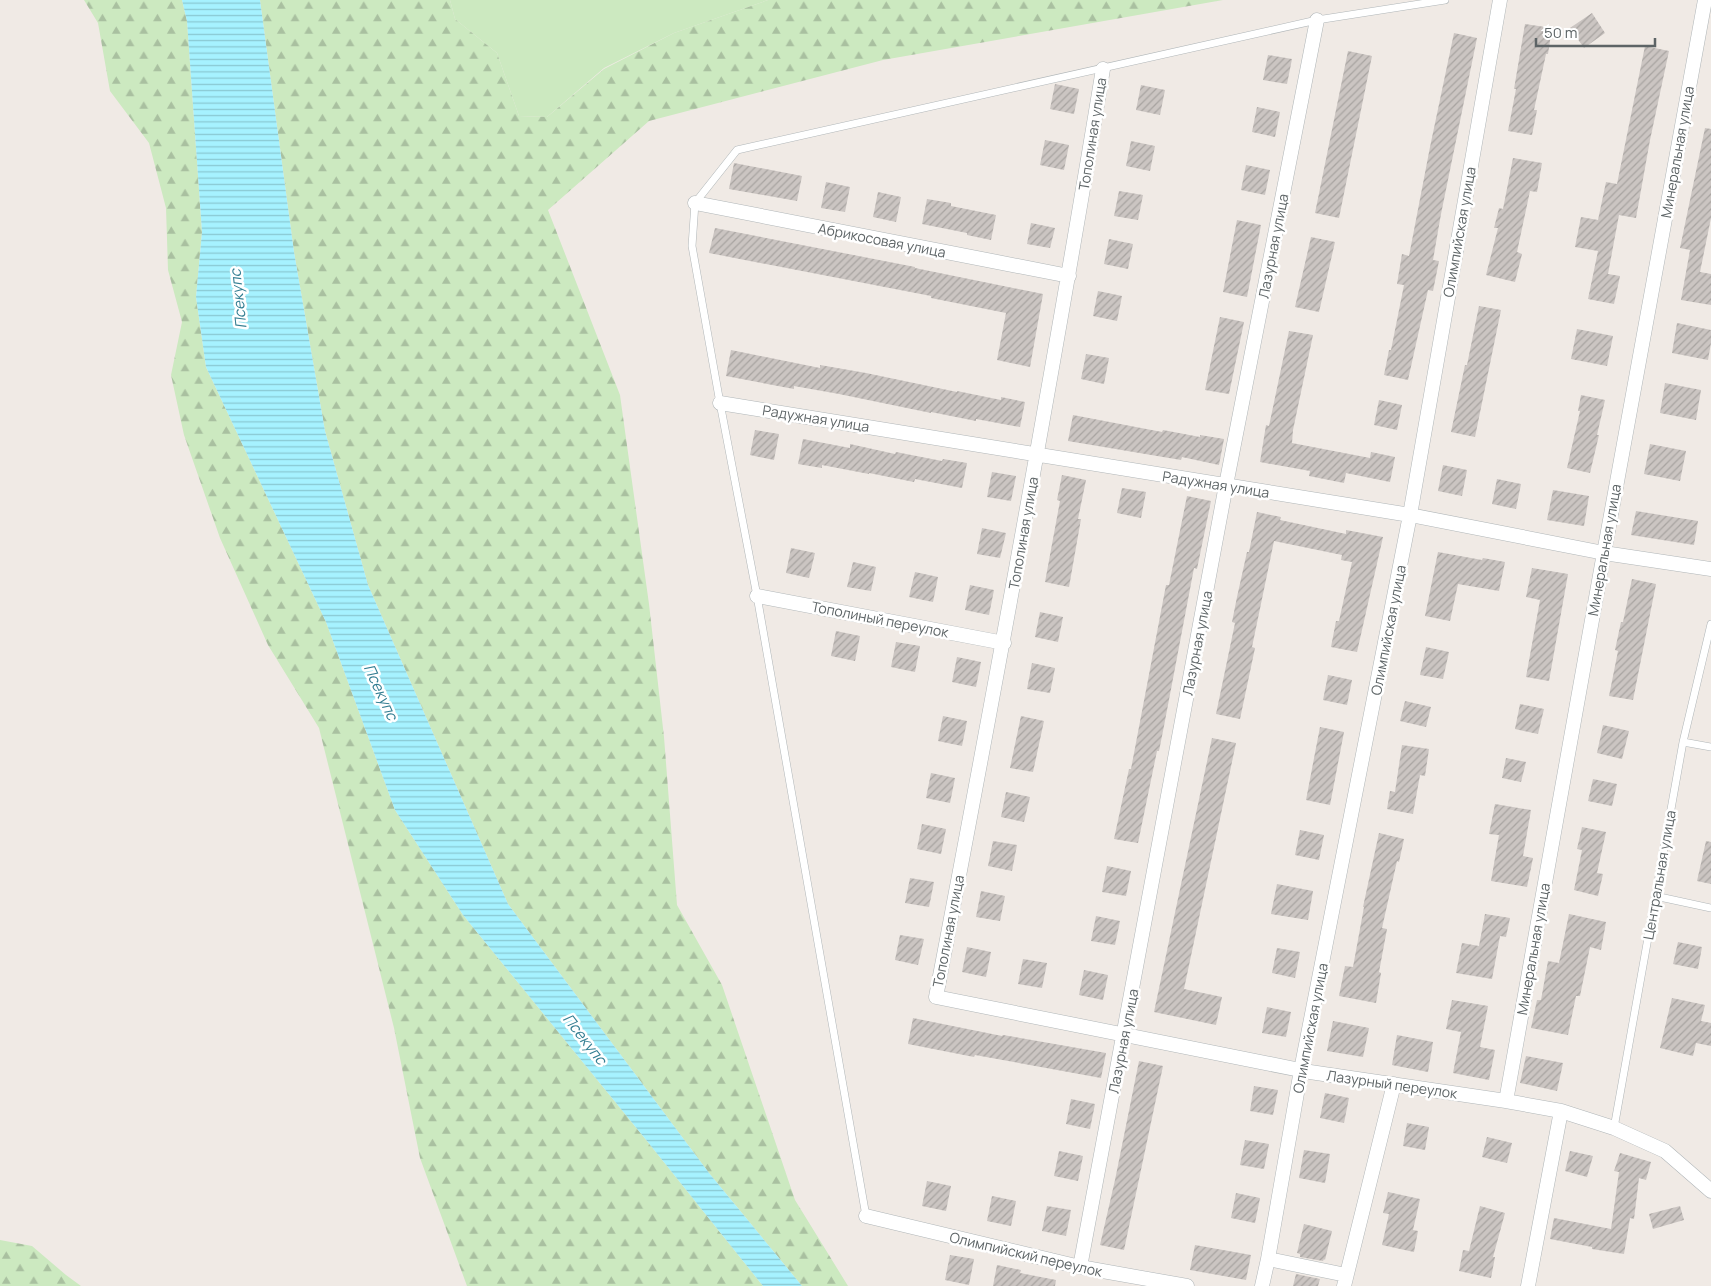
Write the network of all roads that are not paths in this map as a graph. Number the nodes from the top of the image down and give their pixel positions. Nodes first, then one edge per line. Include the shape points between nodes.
1 (1445, 0) edge
2 (1500, 0) edge
3 (1705, 0) edge
4 (1317, 20) junction
5 (1103, 69) junction
6 (695, 203) junction
7 (1069, 276) junction
8 (720, 403) junction
9 (1037, 454) junction
10 (1226, 485) junction
11 (1410, 515) junction
12 (1604, 553) junction
13 (1711, 569) edge
14 (757, 596) junction
15 (1711, 624) edge
16 (1004, 643) junction
17 (1683, 742) junction
18 (1711, 747) edge
19 (1655, 896) junction
20 (1711, 908) edge
21 (936, 997) joint
22 (1124, 1035) junction
23 (1301, 1070) junction
24 (1394, 1084) junction
25 (1506, 1101) junction
26 (1561, 1111) junction
27 (1614, 1128) junction
28 (1711, 1191) edge
29 (866, 1216) joint
30 (1268, 1259) junction
31 (1080, 1267) junction
32 (1345, 1280) edge
33 (1187, 1286) edge
34 (1262, 1286) edge
35 (1528, 1286) edge

1 - 4 lane
2 - 11 street, Олимпийская улица
3 - 12 street, Минеральная улица
4 - 5 lane
4 - 10 street, Лазурная улица
5 - 6 lane via 737,150
5 - 7 street, Тополиная улица
6 - 7 street, Абрикосовая улица
6 - 8 lane via 692,246
7 - 9 street, Тополиная улица
8 - 9 street, Радужная улица
8 - 14 lane
9 - 10 street, Радужная улица
9 - 16 street, Тополиная улица
10 - 11 street, Радужная улица
10 - 22 street, Лазурная улица
11 - 12 street, Радужная улица
11 - 23 street, Олимпийская улица
12 - 13 street, Радужная улица
12 - 25 street, Минеральная улица
14 - 16 street, Тополиный переулок
14 - 29 lane
15 - 17 lane, Центральная улица
16 - 21 street, Тополиная улица
17 - 18 lane
17 - 19 lane, Центральная улица
19 - 20 lane
19 - 27 lane, Центральная улица
21 - 22 street, Лазурный переулок
22 - 23 street, Лазурный переулок
22 - 31 street, Лазурная улица
23 - 24 street, Лазурный переулок
23 - 30 street, Олимпийская улица
24 - 25 street, Лазурный переулок
24 - 32 street
25 - 26 street, Лазурный переулок
26 - 27 street, Лазурный переулок
26 - 35 street
27 - 28 street, Лазурный переулок via 1664,1151
29 - 31 street, Олимпийский переулок
30 - 32 street
30 - 34 street
31 - 33 street, Олимпийский переулок

